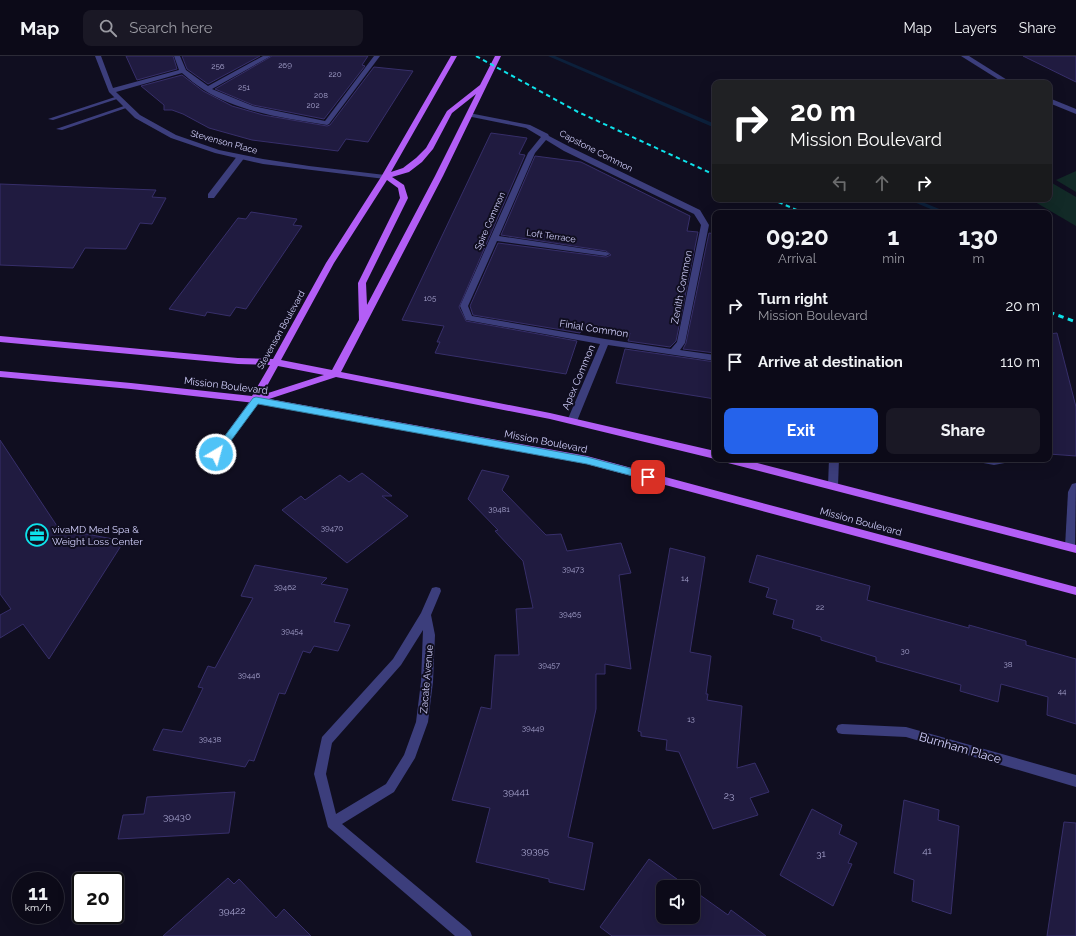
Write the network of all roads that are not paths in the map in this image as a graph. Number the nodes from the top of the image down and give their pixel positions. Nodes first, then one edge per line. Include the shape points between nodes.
1 (98, 56) edge
2 (176, 56) edge
3 (268, 56) edge
4 (377, 56) edge
5 (454, 56) edge
6 (498, 56) edge
7 (964, 56) edge
8 (183, 71) junction
9 (487, 80) junction
10 (1004, 80) edge
11 (208, 89) junction
12 (112, 91) junction
13 (117, 98) junction
14 (1052, 101) edge
15 (126, 107) junction
16 (1076, 112) edge
17 (469, 115) junction
18 (51, 119) dead end
19 (60, 129) dead end
20 (546, 136) junction
21 (241, 158) junction
22 (385, 177) junction
23 (211, 196) dead end
24 (705, 225) joint
25 (494, 238) junction
26 (606, 254) dead end
27 (469, 318) joint
28 (363, 324) junction
29 (0, 339) edge
30 (605, 342) junction
31 (674, 351) junction
32 (712, 357) edge
33 (275, 362) junction
34 (0, 374) edge
35 (336, 374) junction
36 (256, 400) junction
37 (572, 421) junction
38 (216, 454) dead end
39 (712, 455) edge
40 (740, 462) edge
41 (834, 462) edge
42 (833, 486) junction
43 (1076, 487) edge
44 (1073, 548) edge
45 (436, 591) dead end
46 (1076, 591) edge
47 (426, 615) junction
48 (842, 730) dead end
49 (1076, 782) edge
50 (332, 823) junction
51 (465, 936) edge

1 - 12 street, Stevenson Place via 101,70
2 - 8 street
3 - 11 street
4 - 11 street via 328,123 275,114 235,102
5 - 22 main road, Stevenson Boulevard
6 - 9 main road
7 - 10 street
8 - 11 street
8 - 12 street
9 - 17 main road
9 - 22 main road via 449,112 429,149 419,160 406,170
12 - 13 street, Stevenson Place
13 - 15 street, Stevenson Place
13 - 18 street
14 - 16 street
15 - 19 street
15 - 21 street, Stevenson Place via 174,137
17 - 20 street, Capstone Common via 528,126
17 - 28 main road
20 - 24 street, Capstone Common via 567,149 697,212
20 - 25 street, Spire Common via 532,152
21 - 22 street, Stevenson Place
21 - 23 street
22 - 28 main road via 399,184 404,191 404,198 362,283 365,310
22 - 33 main road, Stevenson Boulevard via 330,263
24 - 31 street, Zenith Common via 682,343
25 - 26 street, Loft Terrace
25 - 27 street, Spire Common via 464,306
27 - 30 street, Finial Common
28 - 35 main road
29 - 33 main road
30 - 31 street, Finial Common
30 - 37 street, Apex Common
31 - 32 street, Finial Common
33 - 35 main road
33 - 36 main road, Stevenson Boulevard
34 - 36 main road, Mission Boulevard
35 - 36 main road
35 - 37 main road
36 - 38 street
36 - 46 main road, Mission Boulevard via 587,460
37 - 39 main road
40 - 42 main road
41 - 42 street
42 - 44 main road
43 - 44 street via 1073,492
45 - 47 street, Zacate Avenue
47 - 50 street, Zacate Avenue via 397,662 326,741 320,774
47 - 50 street, Zacate Avenue via 429,634 422,722 408,758 390,788
48 - 49 street, Burnham Place via 906,732
50 - 51 street

